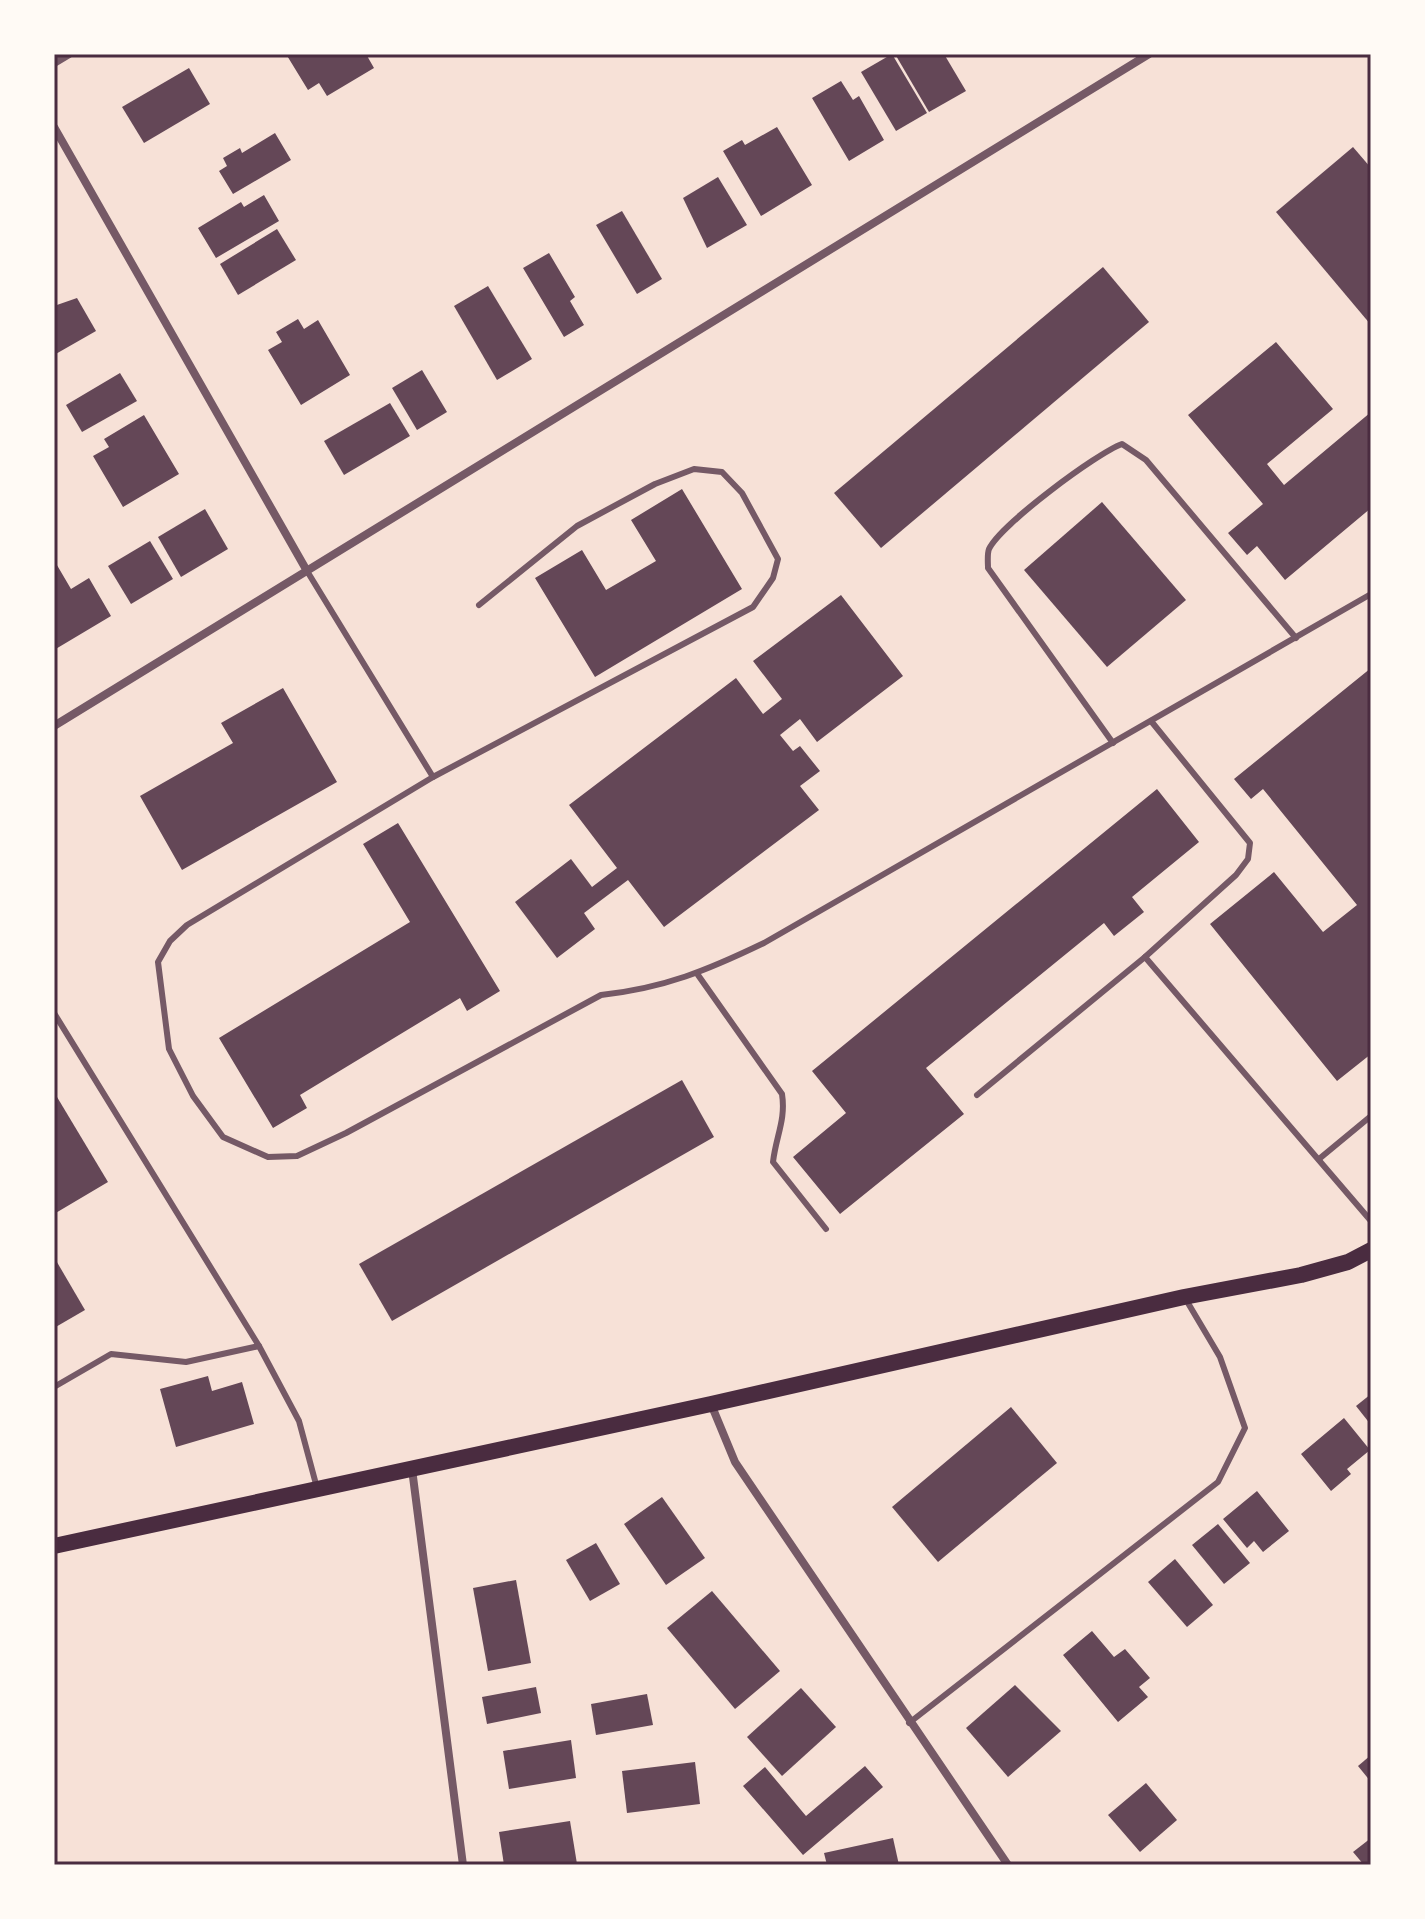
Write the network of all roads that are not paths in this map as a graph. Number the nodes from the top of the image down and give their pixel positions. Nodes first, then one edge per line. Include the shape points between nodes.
1 (69, 54) edge
2 (1149, 54) edge
3 (54, 63) edge
4 (54, 127) edge
5 (307, 571) junction
6 (1371, 594) edge
7 (479, 605) dead end
8 (1296, 638) junction
9 (1151, 721) junction
10 (54, 726) edge
11 (1113, 743) junction
12 (433, 777) junction
13 (1145, 957) junction
14 (698, 975) junction
15 (54, 1013) edge
16 (977, 1095) dead end
17 (1371, 1116) edge
18 (1319, 1159) junction
19 (1371, 1221) edge
20 (826, 1229) dead end
21 (1371, 1250) edge
22 (1184, 1297) junction
23 (259, 1346) junction
24 (54, 1387) edge
25 (711, 1404) junction
26 (412, 1466) junction
27 (317, 1488) junction
28 (54, 1546) edge
29 (909, 1723) junction
30 (463, 1865) edge
31 (1008, 1865) edge

1 - 3 street
2 - 5 street
4 - 5 street
5 - 10 street
5 - 12 lane
6 - 8 lane
7 - 12 lane via 577,526 694,469 722,472 742,493 778,559 773,578 753,607
8 - 9 lane
8 - 11 lane via 1146,460 1122,444 1102,451 1006,529 989,550 988,568
9 - 11 lane
9 - 13 lane via 1250,843 1248,859 1236,875
11 - 14 lane via 764,943
12 - 14 lane via 187,925 170,941 158,962 169,1049 193,1096 223,1137 268,1157 297,1156 601,995
13 - 16 lane
13 - 18 lane
14 - 20 lane via 782,1094 785,1115 773,1162
15 - 23 lane
17 - 18 lane
18 - 19 lane
21 - 22 main road via 1301,1275
22 - 25 main road
22 - 29 lane via 1220,1357 1245,1428 1218,1482
23 - 24 lane via 186,1362 111,1354
23 - 27 lane via 299,1421
25 - 26 main road
25 - 29 street via 735,1462
26 - 27 main road
26 - 30 street
27 - 28 main road
29 - 31 street

